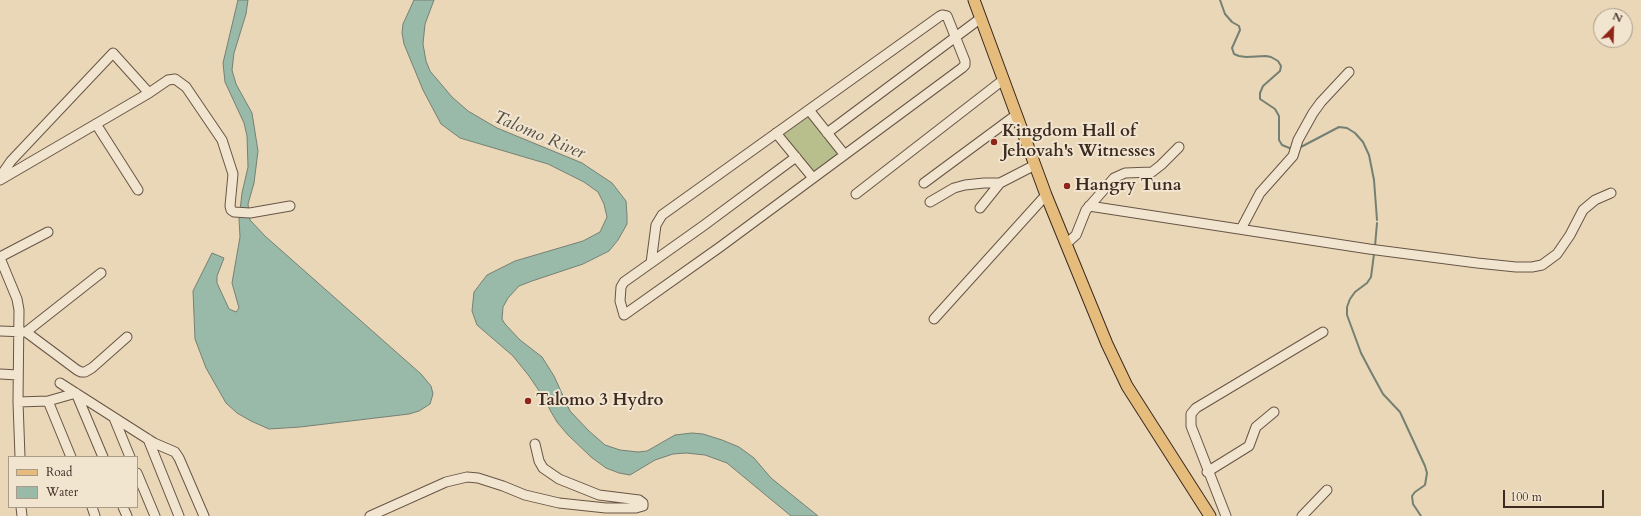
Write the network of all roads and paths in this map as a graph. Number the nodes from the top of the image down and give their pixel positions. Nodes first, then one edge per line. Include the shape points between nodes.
1 (974, 0) edge
2 (981, 18) junction
3 (956, 37) junction
4 (1349, 72) dead end
5 (1004, 80) junction
6 (149, 93) junction
7 (809, 110) junction
8 (1016, 115) junction
9 (96, 124) junction
10 (776, 133) junction
11 (827, 133) junction
12 (1179, 147) dead end
13 (844, 154) junction
14 (796, 157) junction
15 (1035, 165) junction
16 (0, 177) edge
17 (813, 178) junction
18 (0, 180) edge
19 (924, 183) dead end
20 (1000, 183) junction
21 (138, 190) dead end
22 (1611, 193) dead end
23 (856, 194) dead end
24 (1046, 195) junction
25 (930, 202) dead end
26 (290, 206) dead end
27 (1089, 206) junction
28 (980, 208) dead end
29 (1241, 229) junction
30 (48, 232) dead end
31 (1066, 244) junction
32 (0, 258) edge
33 (650, 263) junction
34 (2, 273) edge
35 (101, 273) dead end
36 (934, 319) dead end
37 (0, 331) edge
38 (22, 332) junction
39 (1323, 332) dead end
40 (127, 337) dead end
41 (0, 374) edge
42 (18, 375) junction
43 (60, 382) dead end
44 (76, 393) junction
45 (48, 401) junction
46 (18, 402) junction
47 (1274, 412) dead end
48 (114, 418) junction
49 (148, 439) junction
50 (534, 444) dead end
51 (20, 456) edge
52 (71, 456) edge
53 (102, 456) edge
54 (130, 456) edge
55 (1208, 472) junction
56 (138, 475) edge
57 (1327, 490) dead end
58 (155, 516) edge
59 (179, 516) edge
60 (204, 516) edge
61 (370, 516) edge
62 (1210, 516) edge
63 (1226, 516) edge
64 (1302, 516) edge

1 - 2 main road
2 - 3 street
2 - 5 main road
3 - 7 street via 949,18 945,15 940,16
3 - 11 street
3 - 13 street via 965,65
4 - 29 street via 1313,113 1298,140 1293,156 1260,193
5 - 8 main road
5 - 23 street
6 - 9 street
6 - 16 street via 113,53 11,161
6 - 26 street via 172,79 178,80 186,87 222,140 233,174 230,208 232,211 250,213
7 - 10 street
7 - 11 street
8 - 15 main road
8 - 19 street
9 - 18 street
9 - 21 street
10 - 14 street
10 - 33 street via 659,218
11 - 13 street
12 - 27 street via 1152,172 1118,175
13 - 17 street
14 - 17 street
14 - 33 street
15 - 20 street
15 - 24 main road
17 - 33 street via 624,314 620,301 621,288 629,278
20 - 25 street via 965,185 954,188
20 - 28 street
22 - 29 street via 1595,200 1583,210 1557,254 1542,265 1532,267 1434,258
24 - 31 main road
24 - 36 street
27 - 29 street
27 - 31 street via 1083,214 1076,235
30 - 32 street
31 - 62 main road via 1127,386
32 - 34 street
34 - 38 street via 18,304
35 - 38 street
37 - 38 street
38 - 40 street via 81,372 92,368
38 - 42 street
39 - 55 street via 1193,411 1190,417 1191,426
41 - 42 street
42 - 46 street
43 - 44 street
44 - 45 street
44 - 48 street
44 - 53 street
45 - 46 street
45 - 52 street
46 - 51 street
47 - 55 street via 1256,428 1249,446
48 - 49 street
48 - 54 street
49 - 59 street
49 - 60 street via 178,455
50 - 61 street via 543,468 559,479 599,495 639,500 643,506 606,508 559,503 525,495 478,478 467,477 446,482
55 - 63 street
56 - 58 street
57 - 64 street

